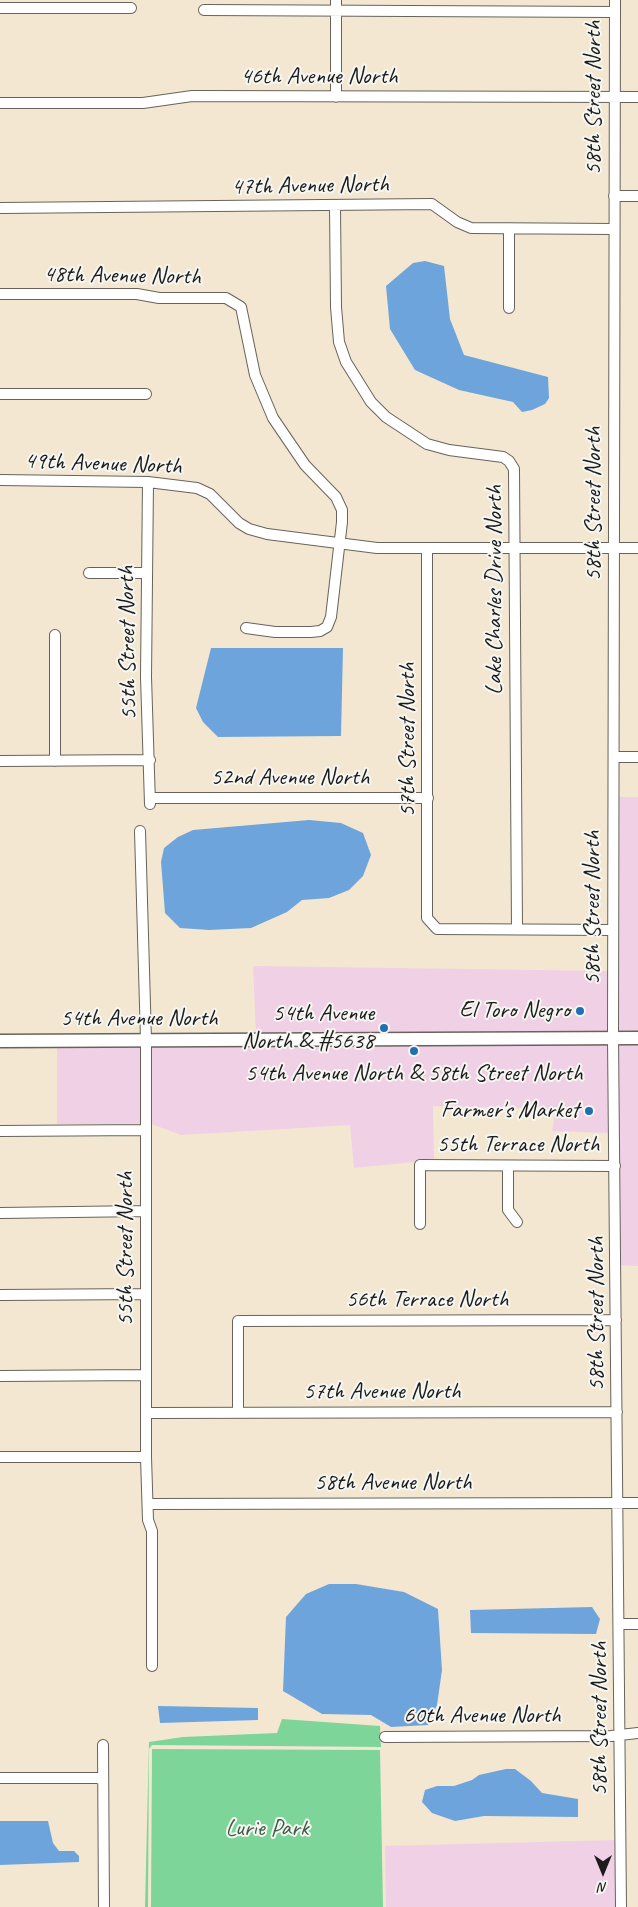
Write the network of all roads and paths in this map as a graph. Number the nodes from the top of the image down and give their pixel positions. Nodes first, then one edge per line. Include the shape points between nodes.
1 (336, 0) edge
2 (614, 0) edge
3 (246, 5) edge
4 (0, 8) edge
5 (131, 8) dead end
6 (204, 10) dead end
7 (336, 12) junction
8 (614, 12) junction
9 (336, 97) junction
10 (638, 97) edge
11 (614, 98) junction
12 (0, 103) edge
13 (614, 196) junction
14 (638, 196) edge
15 (335, 207) junction
16 (0, 208) edge
17 (509, 229) junction
18 (614, 229) junction
19 (0, 294) edge
20 (510, 308) dead end
21 (0, 394) edge
22 (146, 394) dead end
23 (0, 480) edge
24 (148, 482) junction
25 (340, 543) junction
26 (516, 547) junction
27 (427, 548) junction
28 (614, 548) junction
29 (638, 548) edge
30 (89, 573) dead end
31 (147, 573) junction
32 (246, 628) dead end
33 (55, 635) dead end
34 (614, 757) junction
35 (638, 757) edge
36 (150, 760) junction
37 (0, 761) edge
38 (55, 761) junction
39 (428, 798) junction
40 (150, 801) joint
41 (140, 831) dead end
42 (517, 929) junction
43 (613, 930) junction
44 (613, 1038) junction
45 (638, 1038) edge
46 (0, 1040) edge
47 (146, 1040) junction
48 (145, 1130) junction
49 (0, 1131) edge
50 (508, 1166) junction
51 (616, 1166) junction
52 (146, 1212) junction
53 (0, 1213) edge
54 (517, 1222) dead end
55 (420, 1224) dead end
56 (146, 1294) junction
57 (0, 1295) edge
58 (616, 1320) junction
59 (146, 1375) junction
60 (0, 1376) edge
61 (147, 1412) junction
62 (238, 1412) junction
63 (617, 1412) junction
64 (0, 1457) edge
65 (146, 1457) junction
66 (618, 1503) junction
67 (638, 1503) edge
68 (148, 1504) junction
69 (619, 1624) junction
70 (638, 1624) edge
71 (152, 1666) dead end
72 (620, 1733) junction
73 (638, 1734) edge
74 (385, 1737) dead end
75 (103, 1745) dead end
76 (0, 1778) edge
77 (103, 1780) junction
78 (104, 1907) edge
79 (621, 1907) edge

1 - 7 street
2 - 8 street, 58th Street North
3 - 6 street
3 - 7 street
4 - 5 street
7 - 8 street
7 - 9 street
8 - 11 street, 58th Street North
9 - 11 street, 46th Avenue North
9 - 12 street, 46th Avenue North via 192,96 143,103
10 - 11 street, 46th Avenue North
11 - 13 street, 58th Street North
13 - 14 street
13 - 18 street, 58th Street North
15 - 16 street, 47th Avenue North
15 - 17 street, 47th Avenue North via 432,204 456,222 471,228
15 - 26 street, Lake Charles Drive North via 336,327 346,362 371,402 407,432 428,444 449,450 503,457 509,461 515,477
17 - 18 street, 47th Avenue North
17 - 20 street
18 - 28 street, 58th Street North
19 - 25 street, 48th Avenue North via 226,298 241,307 255,375 273,418 305,465 336,497 342,510
21 - 22 street
23 - 24 street, 49th Avenue North
24 - 25 street, 49th Avenue North via 197,488 210,494 249,529
24 - 31 street, 55th Street North
25 - 27 street, 49th Avenue North via 376,548
25 - 32 street via 331,617 327,626 311,632
26 - 27 street, 49th Avenue North
26 - 28 street, 49th Avenue North
26 - 42 street, Lake Charles Drive North
27 - 39 street, 57th Street North
28 - 29 street, 49th Avenue North
28 - 34 street, 58th Street North
30 - 31 street
31 - 36 street, 55th Street North via 146,677
33 - 38 street
34 - 35 street
34 - 43 street, 58th Street North
36 - 38 street
36 - 40 street, 55th Street North
37 - 38 street
39 - 40 street, 52nd Avenue North
39 - 42 street, 57th Street North via 428,918 437,929
41 - 47 street, 55th Street North
42 - 43 street
43 - 44 street, 58th Street North
44 - 45 main road, 54th Avenue North
44 - 47 main road, 54th Avenue North
44 - 51 street, 58th Street North
46 - 47 main road, 54th Avenue North
47 - 48 street, 55th Street North
48 - 49 street
48 - 52 street, 55th Street North
50 - 51 street, 55th Terrace North
50 - 54 street via 508,1210
50 - 55 street, 55th Terrace North via 420,1165
51 - 58 street, 58th Street North
52 - 53 street
52 - 56 street, 55th Street North
56 - 57 street
56 - 59 street, 55th Street North
58 - 62 street, 56th Terrace North via 238,1321
58 - 63 street, 58th Street North
59 - 60 street
59 - 61 street, 55th Street North
61 - 62 street, 57th Avenue North
61 - 65 street, 55th Street North
62 - 63 street, 57th Avenue North
63 - 66 street, 58th Street North
64 - 65 street
65 - 68 street, 55th Street North
66 - 67 street, 58th Avenue North
66 - 68 street, 58th Avenue North
66 - 69 street, 58th Street North
68 - 71 street, 55th Street North via 152,1531
69 - 70 street
69 - 72 street, 58th Street North
72 - 73 street, 60th Avenue North
72 - 74 street, 60th Avenue North via 611,1736
72 - 79 street, 58th Street North
75 - 77 street
76 - 77 street
77 - 78 street

